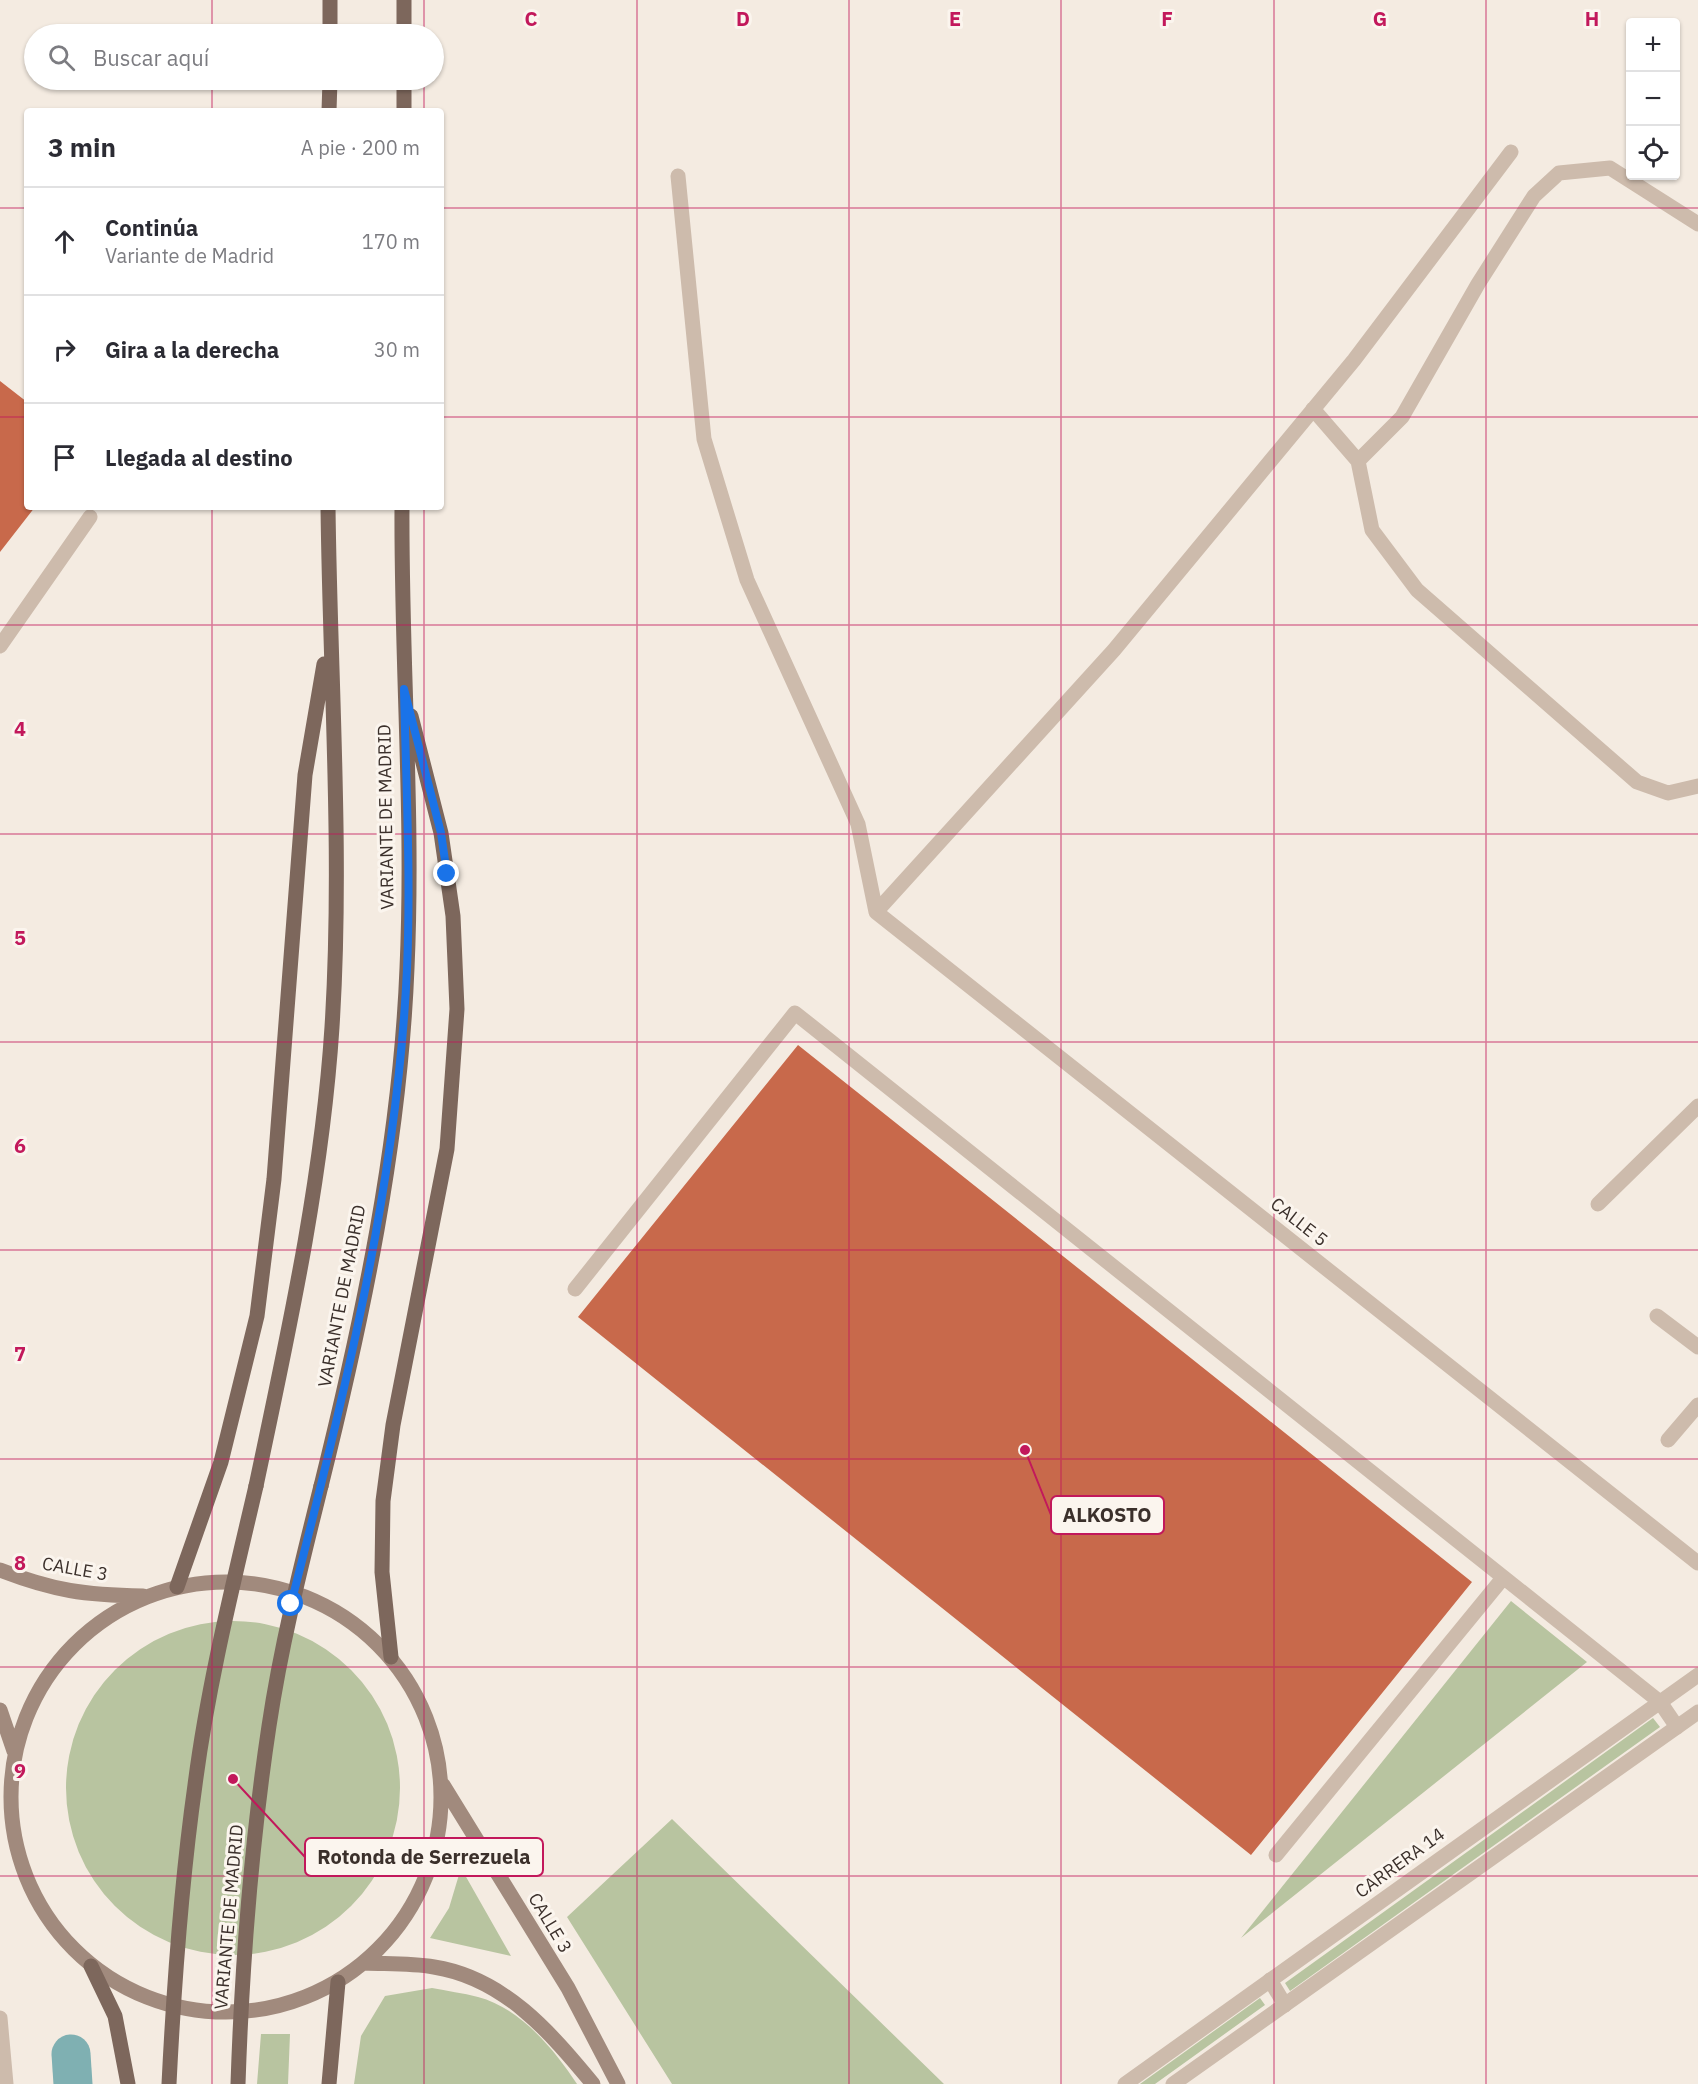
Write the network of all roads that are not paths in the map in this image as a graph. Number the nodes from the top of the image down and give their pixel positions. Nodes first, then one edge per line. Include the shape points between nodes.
1 (330, 0) edge
2 (404, 0) edge
3 (330, 24) edge
4 (404, 24) edge
5 (330, 90) edge
6 (404, 90) edge
7 (329, 108) edge
8 (404, 108) edge
9 (1511, 152) dead end
10 (678, 176) dead end
11 (1698, 225) edge
12 (1313, 409) junction
13 (1358, 461) junction
14 (328, 510) edge
15 (402, 510) edge
16 (90, 517) dead end
17 (330, 632) junction
18 (0, 646) edge
19 (404, 683) junction
20 (1698, 786) edge
21 (876, 912) junction
22 (1698, 1106) edge
23 (1598, 1204) dead end
24 (575, 1289) dead end
25 (1657, 1316) dead end
26 (1698, 1347) edge
27 (1698, 1405) edge
28 (1668, 1440) dead end
29 (1698, 1563) edge
30 (0, 1570) edge
31 (1503, 1578) junction
32 (177, 1587) junction
33 (146, 1596) junction
34 (391, 1657) junction
35 (1698, 1675) edge
36 (1660, 1702) junction
37 (0, 1710) edge
38 (1698, 1712) edge
39 (1677, 1727) junction
40 (14, 1750) junction
41 (443, 1785) junction
42 (1276, 1856) dead end
43 (364, 1964) junction
44 (91, 1966) junction
45 (1270, 1980) junction
46 (338, 1982) junction
47 (1285, 2005) junction
48 (0, 2018) edge
49 (6, 2084) edge
50 (128, 2084) edge
51 (169, 2084) edge
52 (238, 2084) edge
53 (329, 2084) edge
54 (593, 2084) edge
55 (618, 2084) edge
56 (1125, 2084) edge
57 (1173, 2084) edge

1 - 3 main road
2 - 4 main road
5 - 7 main road
6 - 8 main road
9 - 12 street
10 - 21 street via 704,439 747,580 858,824
11 - 13 street via 1610,168 1559,173 1534,196 1402,417
12 - 13 street
12 - 21 street via 1114,650
13 - 20 street via 1372,530 1417,590 1637,782 1668,793
14 - 17 main road
15 - 19 main road, VARIANTE DE MADRID
16 - 18 street
17 - 32 main road via 306,775 274,1179 257,1316 221,1462
17 - 51 main road, bridge via 338,910 320,1154 298,1285 221,1634 195,1783 177,1934
19 - 34 main road via 441,833 453,916 457,1009 447,1149 393,1425 383,1501 382,1572
19 - 52 main road, VARIANTE DE MADRID, bridge via 407,969 396,1098 354,1352 291,1604 269,1724 243,1955
21 - 29 street, CALLE 5
22 - 23 street
24 - 31 street via 795,1013
25 - 26 street
27 - 28 street
30 - 33 main road, CALLE 3 via 41,1586 88,1595
31 - 36 street
31 - 42 street
32 - 33 main road
32 - 34 main road via 242,1582 306,1596 363,1629
33 - 40 main road via 100,1621 61,1657 32,1701
34 - 41 main road via 418,1695 435,1739
35 - 36 street, CARRERA 14
36 - 39 street
36 - 45 street, CARRERA 14
37 - 40 main road
38 - 39 street
39 - 47 street
40 - 44 main road via 8,1796 13,1841 24,1877 63,1940
41 - 43 main road via 440,1835 425,1883 400,1927
41 - 55 main road, CALLE 3 via 568,1988
43 - 46 main road
43 - 54 main road via 433,1966 475,1977 518,2004 557,2041
44 - 46 main road via 148,1998 212,2013 278,2007
44 - 50 main road via 115,2016
45 - 47 street
45 - 56 street, CARRERA 14
46 - 53 main road
47 - 57 street
48 - 49 street

